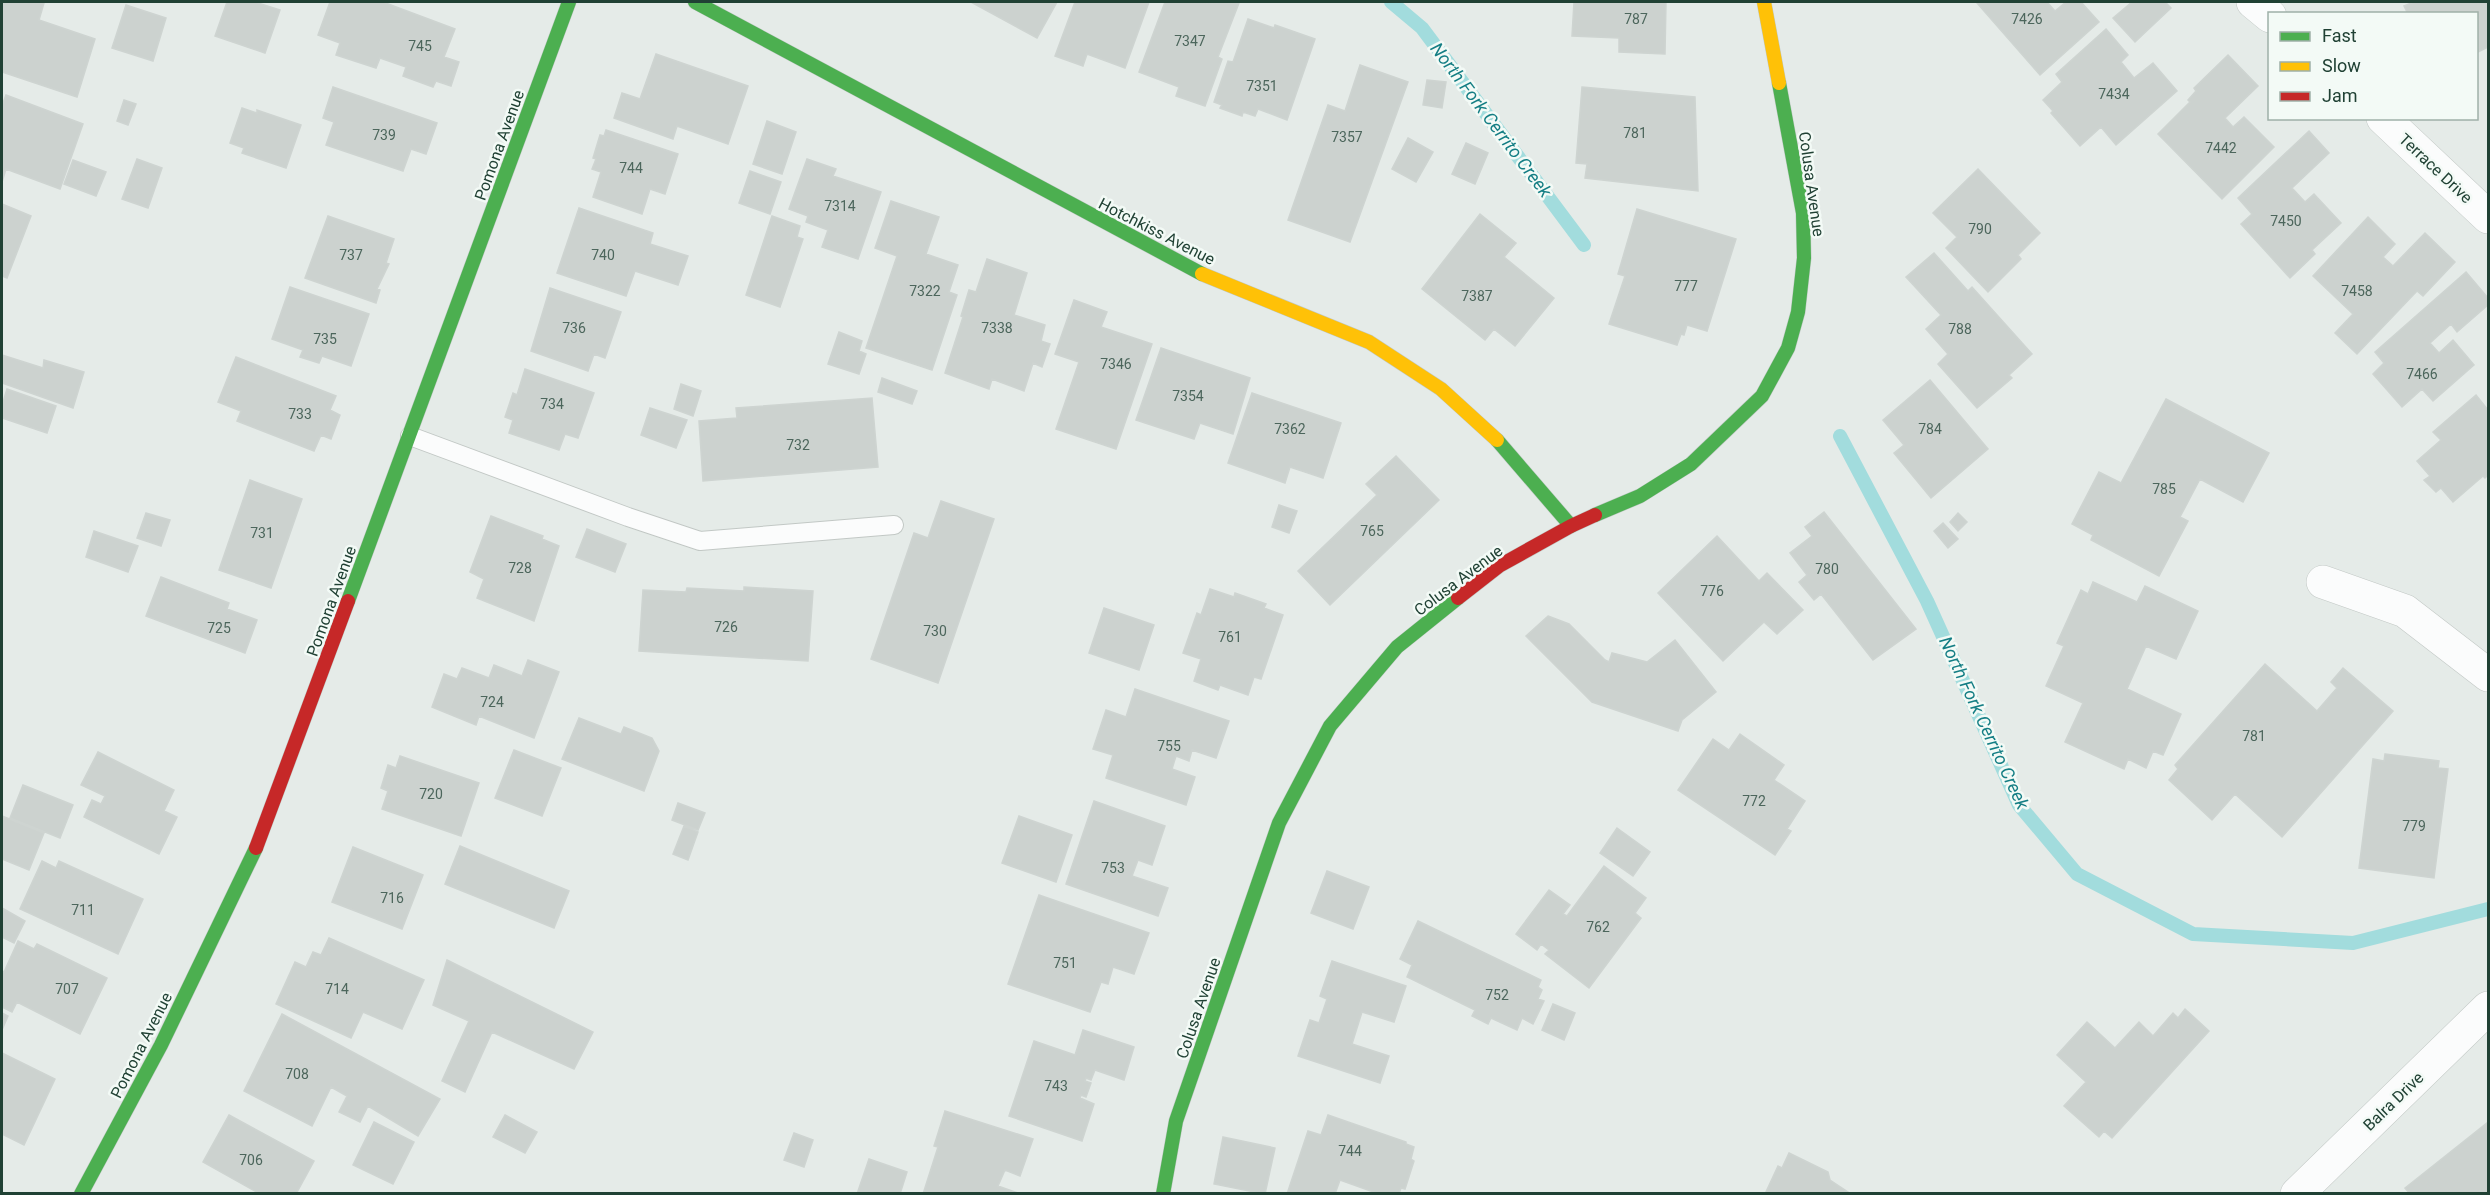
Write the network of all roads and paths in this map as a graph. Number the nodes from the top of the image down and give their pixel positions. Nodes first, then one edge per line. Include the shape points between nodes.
1 (569, 2) edge
2 (695, 2) edge
3 (1764, 2) edge
4 (2253, 2) edge
5 (2268, 14) edge
6 (2385, 120) edge
7 (2488, 217) edge
8 (410, 436) junction
9 (894, 525) dead end
10 (1571, 526) junction
11 (2323, 582) dead end
12 (2488, 675) edge
13 (2488, 1008) edge
14 (81, 1194) edge
15 (1163, 1194) edge
16 (2296, 1194) edge

1 - 8 street, Pomona Avenue
2 - 10 street, Hotchkiss Avenue via 1191,270 1369,342 1441,389 1503,446
3 - 10 street, Colusa Avenue via 1803,213 1804,258 1798,312 1788,348 1762,396 1691,464 1640,496
4 - 5 street
6 - 7 street, Terrace Drive
8 - 9 lane via 700,541
8 - 14 street, Pomona Avenue via 261,837 161,1045
10 - 15 street, Colusa Avenue via 1499,566 1397,646 1330,726 1279,823 1176,1121
11 - 12 street via 2405,611
13 - 16 street, Balra Drive

